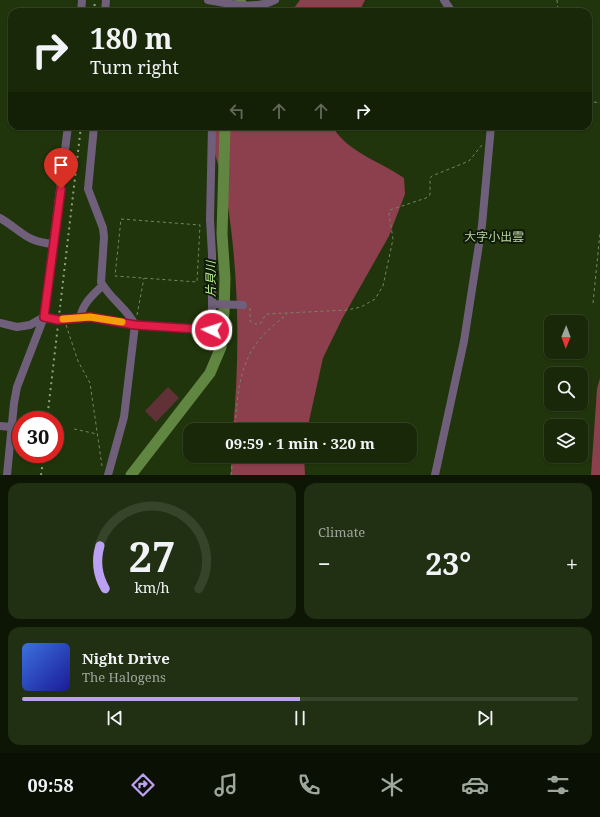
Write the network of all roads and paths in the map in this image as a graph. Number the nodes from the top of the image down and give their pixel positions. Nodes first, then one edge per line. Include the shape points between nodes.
1 (208, 0) edge
2 (275, 0) edge
3 (67, 130) edge
4 (94, 130) edge
5 (212, 130) edge
6 (491, 130) edge
7 (484, 142) dead end
8 (0, 218) edge
9 (600, 233) edge
10 (53, 244) junction
11 (144, 278) junction
12 (102, 286) junction
13 (593, 303) dead end
14 (213, 304) junction
15 (243, 305) joint
16 (288, 313) junction
17 (44, 317) junction
18 (80, 318) junction
19 (64, 319) junction
20 (0, 323) edge
21 (135, 325) junction
22 (13, 411) edge
23 (236, 423) edge
24 (0, 426) edge
25 (12, 427) joint
26 (74, 429) dead end
27 (98, 434) junction
28 (232, 463) edge
29 (108, 473) edge
30 (7, 475) edge
31 (231, 475) edge
32 (435, 475) edge

1 - 2 street via 249,5 265,4
3 - 10 street
4 - 12 street via 88,188 103,228 100,273
5 - 14 street via 210,220
6 - 32 street via 482,225 464,341
7 - 16 path via 469,161 432,176 430,195 426,198 390,210 394,239 383,286 375,299 361,307 347,310
8 - 10 street via 29,240
9 - 13 path
10 - 17 street
11 - 11 path via 197,282 200,225 121,219 115,276
11 - 21 path
12 - 18 street via 89,298
12 - 21 street via 130,315
14 - 15 street
14 - 21 street via 212,330
15 - 16 path via 250,305 250,320 255,324 260,324 266,314
16 - 23 path via 262,337 247,359 239,389
17 - 19 street
17 - 20 street via 30,325 17,327
17 - 22 street via 20,377
18 - 19 street
18 - 21 street via 90,317
19 - 27 path via 78,361 90,383
21 - 29 street via 124,417
24 - 25 street
25 - 30 street
26 - 27 path
27 - 29 path via 102,466
28 - 31 path

